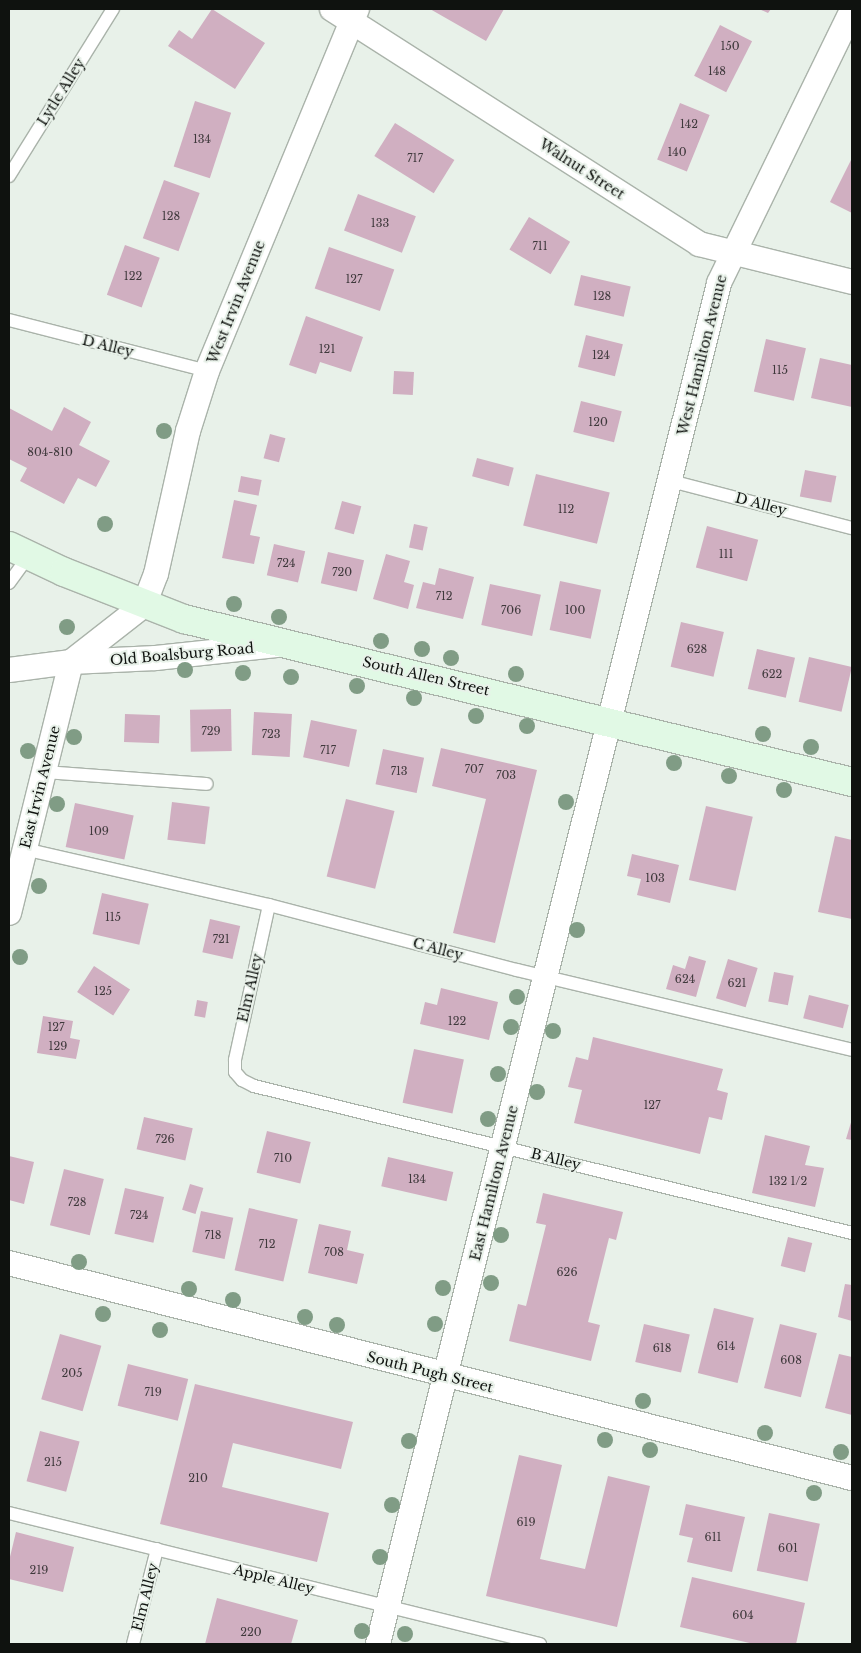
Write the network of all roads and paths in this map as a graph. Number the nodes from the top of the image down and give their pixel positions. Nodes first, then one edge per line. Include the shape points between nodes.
1 (113, 9) edge
2 (852, 10) edge
3 (347, 13) edge
4 (9, 176) edge
5 (731, 253) junction
6 (852, 282) edge
7 (9, 320) edge
8 (207, 372) junction
9 (671, 481) junction
10 (852, 528) edge
11 (19, 550) edge
12 (9, 583) edge
13 (144, 605) junction
14 (292, 644) junction
15 (71, 662) junction
16 (9, 670) edge
17 (609, 721) junction
18 (44, 772) junction
19 (852, 782) edge
20 (207, 784) dead end
21 (24, 849) junction
22 (269, 905) junction
23 (9, 913) edge
24 (546, 977) junction
25 (852, 1050) edge
26 (235, 1072) joint
27 (503, 1145) junction
28 (852, 1233) edge
29 (9, 1263) edge
30 (446, 1376) junction
31 (852, 1478) edge
32 (9, 1513) edge
33 (158, 1549) junction
34 (387, 1606) junction
35 (133, 1644) edge
36 (378, 1644) edge
37 (540, 1644) edge

1 - 4 lane, Lytle Alley
2 - 5 street, West Hamilton Avenue
3 - 5 street, Walnut Street via 699,244
3 - 8 street, West Irvin Avenue
5 - 6 street, Walnut Street
5 - 9 street, West Hamilton Avenue via 719,283
7 - 8 lane, D Alley
8 - 13 street, West Irvin Avenue via 188,431 156,574
9 - 10 lane, D Alley
9 - 17 street, West Hamilton Avenue
11 - 12 lane
11 - 13 street, South Allen Street
13 - 14 street, South Allen Street via 184,619
13 - 15 street, Old Boalsburg Road
14 - 15 street, Old Boalsburg Road via 156,658
14 - 17 street, South Allen Street
15 - 16 street, Old Boalsburg Road
15 - 18 street, East Irvin Avenue
17 - 19 street, South Allen Street
17 - 24 street, East Hamilton Avenue
18 - 20 lane
18 - 21 street, East Irvin Avenue
21 - 22 lane, C Alley
21 - 23 street, East Irvin Avenue
22 - 24 lane, C Alley
22 - 26 lane, Elm Alley
24 - 25 lane, C Alley
24 - 27 street, East Hamilton Avenue
26 - 27 lane, B Alley via 254,1086
27 - 28 lane, B Alley
27 - 30 street, East Hamilton Avenue
29 - 30 street, South Pugh Street
30 - 31 street, South Pugh Street
30 - 34 street, East Hamilton Avenue
32 - 33 lane, Apple Alley
33 - 34 lane, Apple Alley
33 - 35 lane, Elm Alley
34 - 36 street, East Hamilton Avenue
34 - 37 lane, Apple Alley

